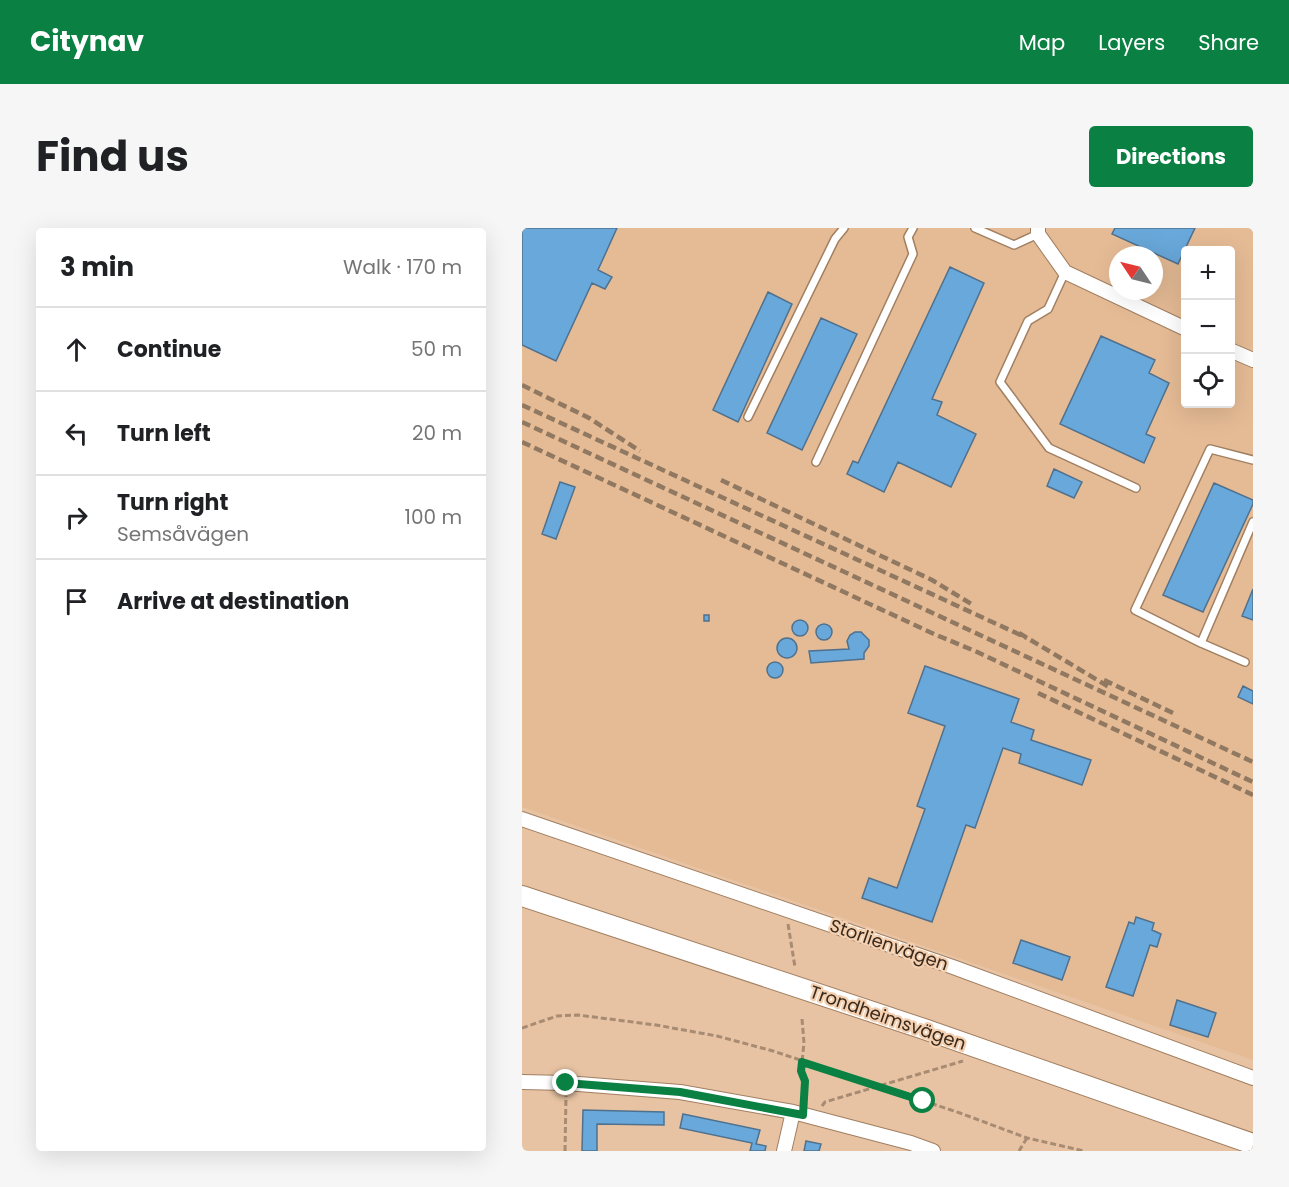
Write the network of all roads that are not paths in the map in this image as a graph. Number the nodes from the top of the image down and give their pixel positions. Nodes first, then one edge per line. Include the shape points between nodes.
1 (844, 228) edge
2 (912, 228) edge
3 (975, 228) edge
4 (1038, 231) edge
5 (1065, 272) junction
6 (1181, 327) edge
7 (1235, 352) edge
8 (1253, 360) edge
9 (748, 417) dead end
10 (1253, 460) edge
11 (816, 462) dead end
12 (1136, 488) dead end
13 (1253, 522) edge
14 (1202, 643) junction
15 (1245, 662) dead end
16 (522, 819) edge
17 (522, 896) edge
18 (1253, 1078) edge
19 (522, 1082) edge
20 (804, 1115) junction
21 (1253, 1144) edge
22 (784, 1151) edge
23 (933, 1151) edge

1 - 9 lane via 835,239
2 - 11 lane via 908,237 913,254
3 - 4 lane via 1014,245
4 - 5 street
5 - 6 street
5 - 12 lane via 1048,309 1028,321 1000,382 1049,448
7 - 8 street
10 - 14 lane via 1210,448 1135,610
13 - 14 lane
14 - 15 lane
16 - 18 street, Storlienvägen via 953,967
17 - 21 main road, Trondheimsvägen via 924,1029
19 - 20 street via 680,1092
20 - 22 street
20 - 23 street

